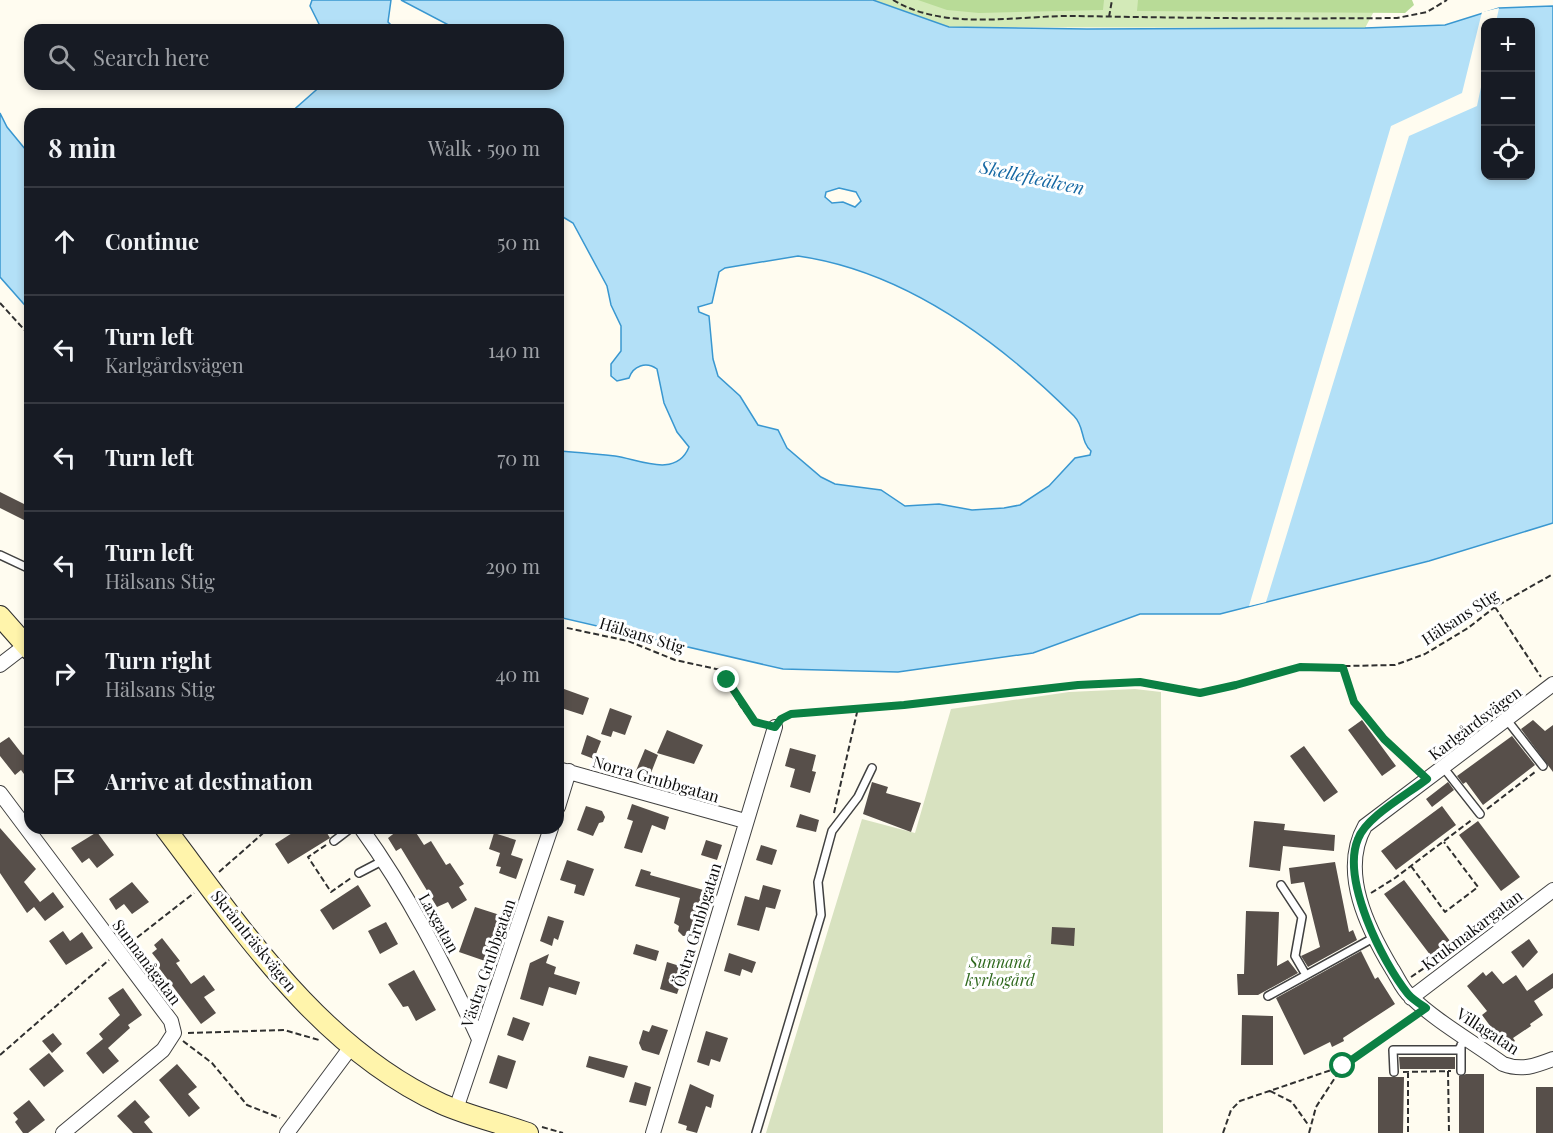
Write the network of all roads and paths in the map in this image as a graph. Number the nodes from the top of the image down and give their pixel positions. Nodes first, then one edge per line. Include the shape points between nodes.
1 (892, 0) edge
2 (1112, 0) edge
3 (1447, 0) edge
4 (1109, 17) junction
5 (0, 303) edge
6 (24, 329) edge
7 (0, 555) edge
8 (24, 566) edge
9 (1553, 574) edge
10 (1495, 607) junction
11 (0, 616) edge
12 (564, 627) edge
13 (24, 641) edge
14 (24, 649) edge
15 (0, 665) edge
16 (1343, 668) junction
17 (1552, 685) edge
18 (858, 708) junction
19 (1507, 720) junction
20 (775, 727) junction
21 (1544, 766) joint
22 (1443, 767) junction
23 (872, 768) dead end
24 (564, 770) edge
25 (1427, 779) junction
26 (0, 793) edge
27 (1480, 814) junction
28 (745, 821) junction
29 (24, 825) edge
30 (832, 831) junction
31 (31, 834) edge
32 (170, 834) edge
33 (343, 834) edge
34 (365, 834) edge
35 (549, 834) edge
36 (334, 841) joint
37 (1444, 842) junction
38 (384, 860) junction
39 (1411, 866) junction
40 (359, 873) joint
41 (1281, 885) dead end
42 (1553, 890) edge
43 (1361, 899) junction
44 (1375, 937) junction
45 (119, 951) junction
46 (1306, 975) junction
47 (1268, 996) dead end
48 (1411, 998) junction
49 (1426, 1008) junction
50 (174, 1033) junction
51 (479, 1039) junction
52 (1464, 1042) junction
53 (347, 1051) junction
54 (0, 1055) edge
55 (1553, 1059) edge
56 (1343, 1066) junction
57 (1448, 1071) junction
58 (1461, 1071) joint
59 (1394, 1072) joint
60 (1408, 1072) junction
61 (1269, 1091) junction
62 (456, 1109) junction
63 (1309, 1126) junction
64 (290, 1128) edge
65 (63, 1133) edge
66 (528, 1133) edge
67 (653, 1133) edge
68 (756, 1133) edge
69 (1223, 1133) edge
70 (1309, 1133) edge
71 (1408, 1133) edge
72 (1449, 1133) edge

1 - 4 path via 926,14 962,20
2 - 4 path
3 - 4 path via 1427,12 1397,18
5 - 6 path
7 - 8 lane
9 - 10 path, Hälsans Stig
10 - 16 path, Hälsans Stig via 1425,654 1395,665
10 - 17 path
11 - 13 main road
12 - 20 path, Hälsans Stig via 628,641 675,660 721,670 755,722
14 - 15 street
16 - 18 path, Hälsans Stig via 1300,667 1200,693 1130,683
16 - 25 path via 1354,702 1384,739
17 - 19 street, Karlgårdsvägen
18 - 20 path, Hälsans Stig via 791,714
18 - 30 path via 834,805
19 - 21 lane
19 - 22 street, Karlgårdsvägen
20 - 28 street, Östra Grubbgatan
21 - 27 path
22 - 25 street, Karlgårdsvägen
22 - 27 lane
23 - 30 lane via 858,797
24 - 28 street, Norra Grubbgatan
25 - 43 street, Karlgårdsvägen via 1365,826 1357,841 1356,880
26 - 29 street, Sunnanågatan
27 - 37 path
28 - 67 street, Östra Grubbgatan
30 - 68 lane via 818,882 821,915
31 - 45 street, Sunnanågatan
32 - 53 main road, Skråmträskvägen
33 - 36 lane
34 - 38 street, Laxgatan
35 - 51 street, Västra Grubbgatan
36 - 40 path via 308,858 331,892
37 - 39 path
37 - 39 path via 1478,887 1445,912
38 - 40 lane
38 - 51 street, Laxgatan via 440,959
39 - 43 path
41 - 46 lane via 1302,917 1295,956
42 - 48 street, Krukmakargatan
43 - 44 street, Karlgårdsvägen via 1365,919
44 - 46 lane
44 - 48 street, Karlgårdsvägen
45 - 50 street, Sunnanågatan via 171,1022
45 - 54 path
46 - 47 lane
48 - 49 street, Villagatan
49 - 52 street, Villagatan
49 - 56 path
50 - 53 path via 284,1030
50 - 64 path via 212,1063 247,1105
50 - 65 street via 163,1050
51 - 62 street, Västra Grubbgatan
52 - 55 street, Villagatan via 1516,1069
52 - 58 lane
52 - 59 lane via 1458,1050 1394,1050
53 - 62 main road, Skråmträskvägen
53 - 64 street
56 - 61 path
56 - 63 path via 1316,1107
57 - 58 path
57 - 60 path
57 - 72 path
59 - 60 path
60 - 71 path
61 - 63 path via 1292,1102
61 - 69 path via 1240,1101 1231,1110
62 - 66 main road, Skråmträskvägen
63 - 70 path

